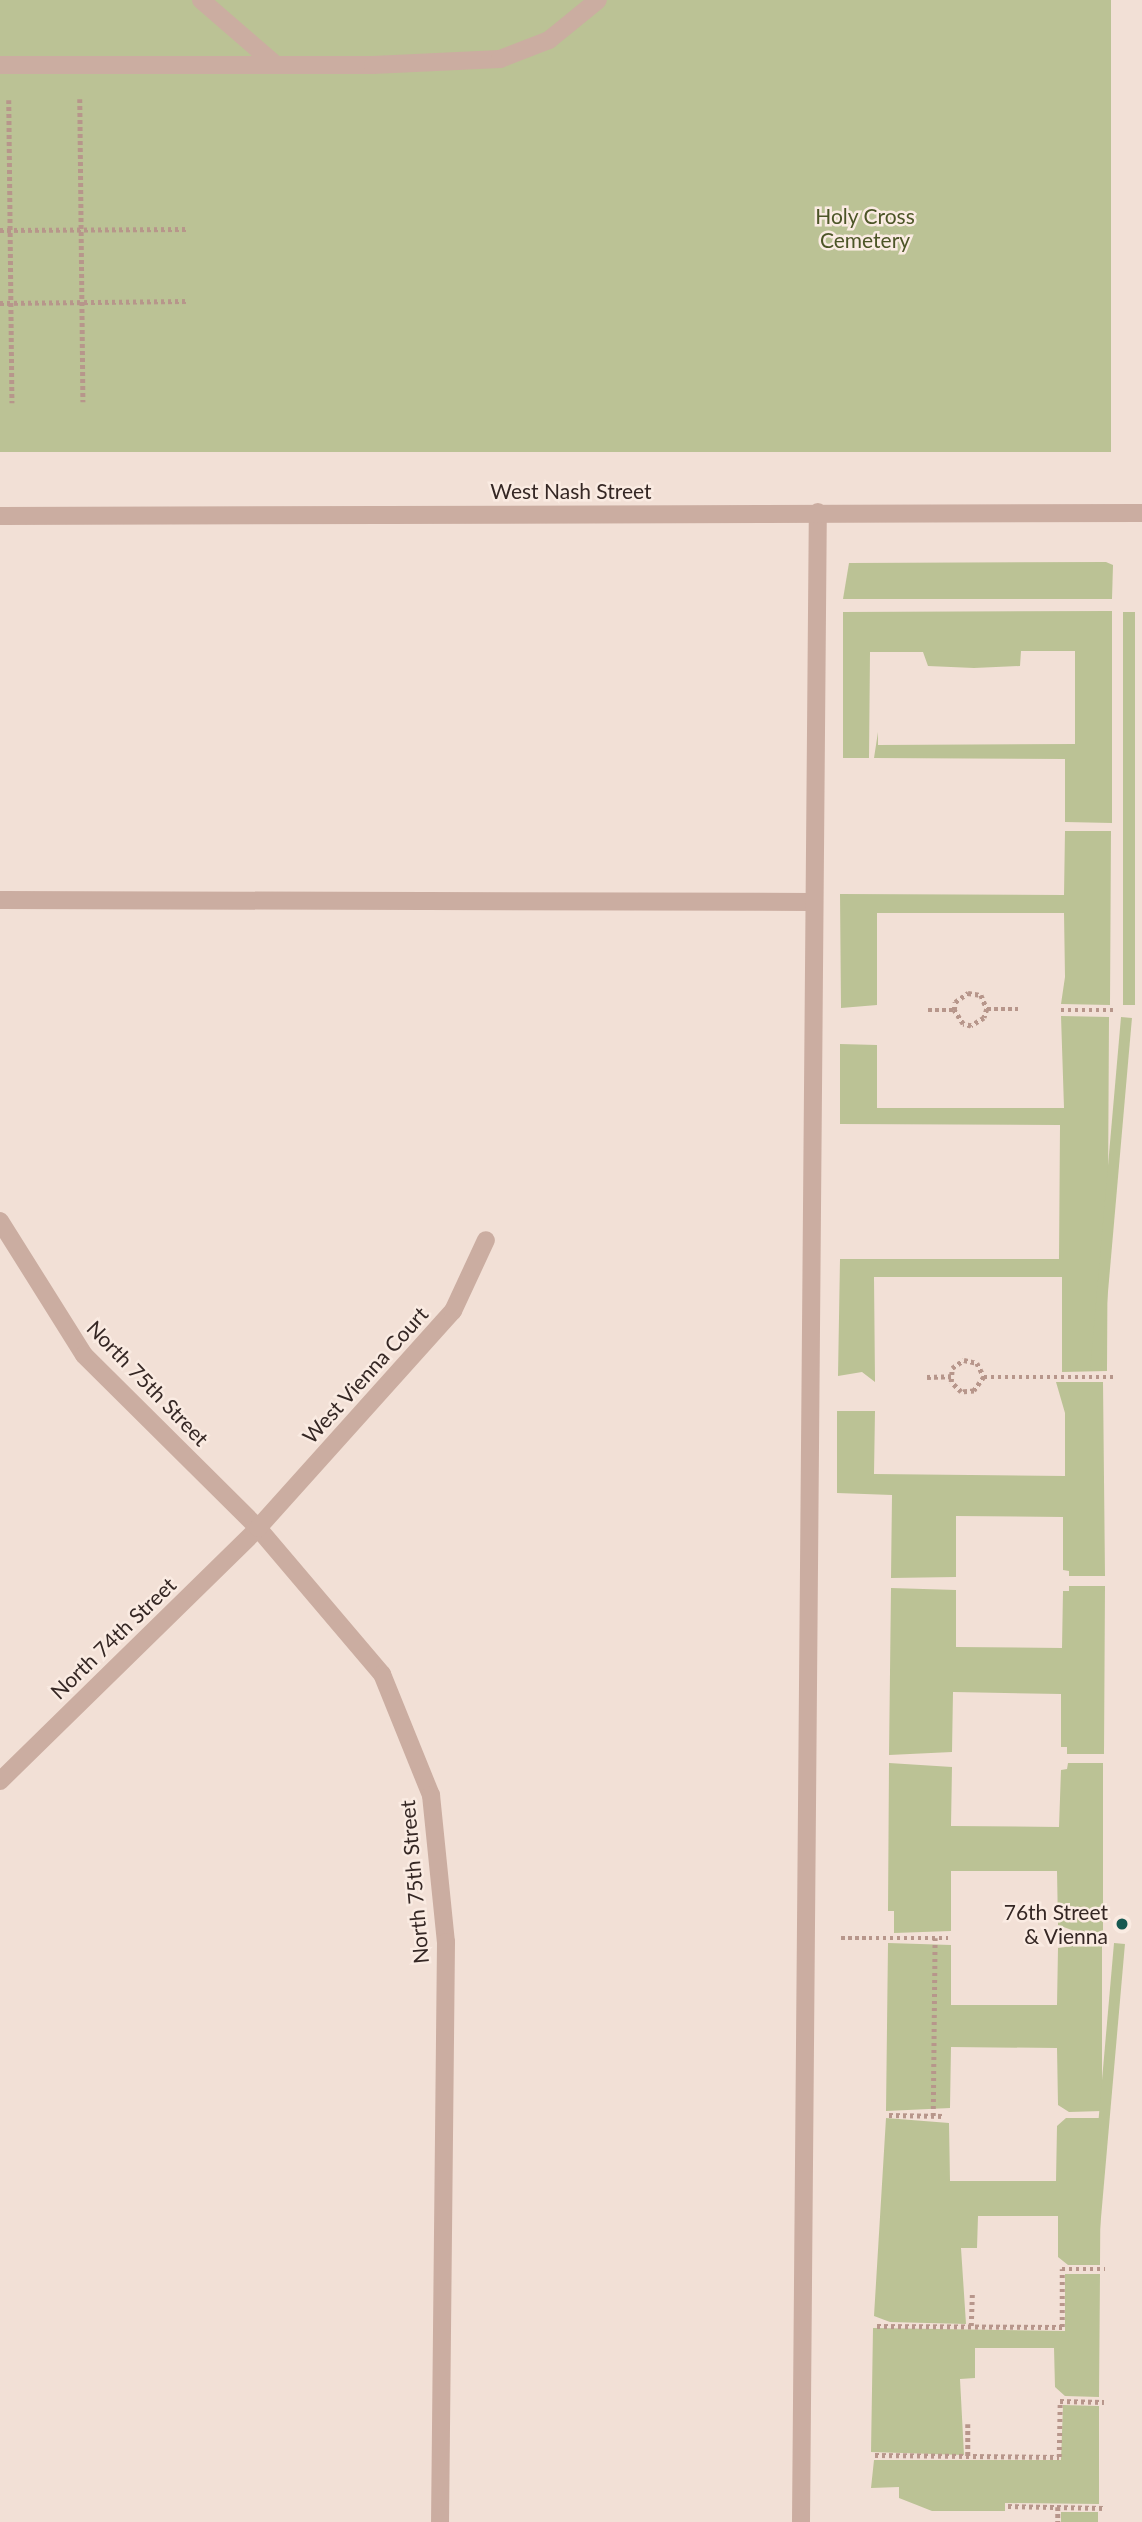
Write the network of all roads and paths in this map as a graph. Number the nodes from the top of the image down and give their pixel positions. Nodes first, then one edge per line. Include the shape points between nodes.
1 (201, 0) edge
2 (598, 0) edge
3 (5, 65) edge
4 (80, 65) junction
5 (276, 65) junction
6 (188, 229) dead end
7 (0, 230) edge
8 (10, 230) junction
9 (82, 230) junction
10 (188, 301) dead end
11 (82, 302) junction
12 (0, 303) edge
13 (11, 303) junction
14 (83, 402) dead end
15 (12, 403) dead end
16 (818, 512) junction
17 (1142, 513) edge
18 (0, 516) edge
19 (0, 900) edge
20 (812, 902) junction
21 (988, 1009) junction
22 (1022, 1009) dead end
23 (928, 1010) dead end
24 (954, 1010) junction
25 (1060, 1010) dead end
26 (1115, 1010) dead end
27 (0, 1221) edge
28 (486, 1240) dead end
29 (951, 1376) junction
30 (928, 1377) dead end
31 (984, 1377) junction
32 (1113, 1377) dead end
33 (258, 1528) junction
34 (0, 1780) edge
35 (805, 1938) junction
36 (935, 1938) junction
37 (948, 1938) dead end
38 (889, 2115) dead end
39 (933, 2116) junction
40 (945, 2116) dead end
41 (1105, 2269) dead end
42 (972, 2293) dead end
43 (877, 2326) dead end
44 (971, 2326) junction
45 (1104, 2402) dead end
46 (968, 2424) dead end
47 (875, 2455) dead end
48 (968, 2456) junction
49 (1008, 2507) dead end
50 (1058, 2507) junction
51 (1104, 2508) dead end
52 (440, 2522) edge
53 (801, 2522) edge
54 (1058, 2522) edge

1 - 5 street
2 - 5 street via 549,40 500,59
3 - 4 street
3 - 8 path
4 - 5 street
4 - 9 path
6 - 9 path
7 - 8 path
8 - 9 path
8 - 13 path
9 - 11 path
10 - 11 path
11 - 13 path
11 - 14 path
12 - 13 path
13 - 15 path
16 - 17 street, West Nash Street
16 - 18 street, West Nash Street
16 - 20 street
19 - 20 street
20 - 35 street
21 - 22 path
21 - 24 path via 985,1018 971,1026 963,1024
21 - 24 path via 981,995 968,992 955,1002
23 - 24 path
25 - 26 path
27 - 33 street, North 75th Street via 84,1355
28 - 33 street, West Vienna Court via 453,1311
29 - 30 path
29 - 31 path via 958,1363 973,1360
29 - 31 path via 953,1387 961,1392 974,1391
31 - 32 path
33 - 34 street, North 74th Street
33 - 52 street, North 75th Street via 382,1674 431,1795 446,1942
35 - 36 path
35 - 53 street
36 - 37 path
36 - 39 path
38 - 39 path
39 - 40 path
41 - 44 path via 1062,2269 1062,2327
42 - 44 path
43 - 44 path
45 - 48 path via 1060,2401 1059,2457
46 - 48 path
47 - 48 path
49 - 50 path
50 - 51 path
50 - 54 path

